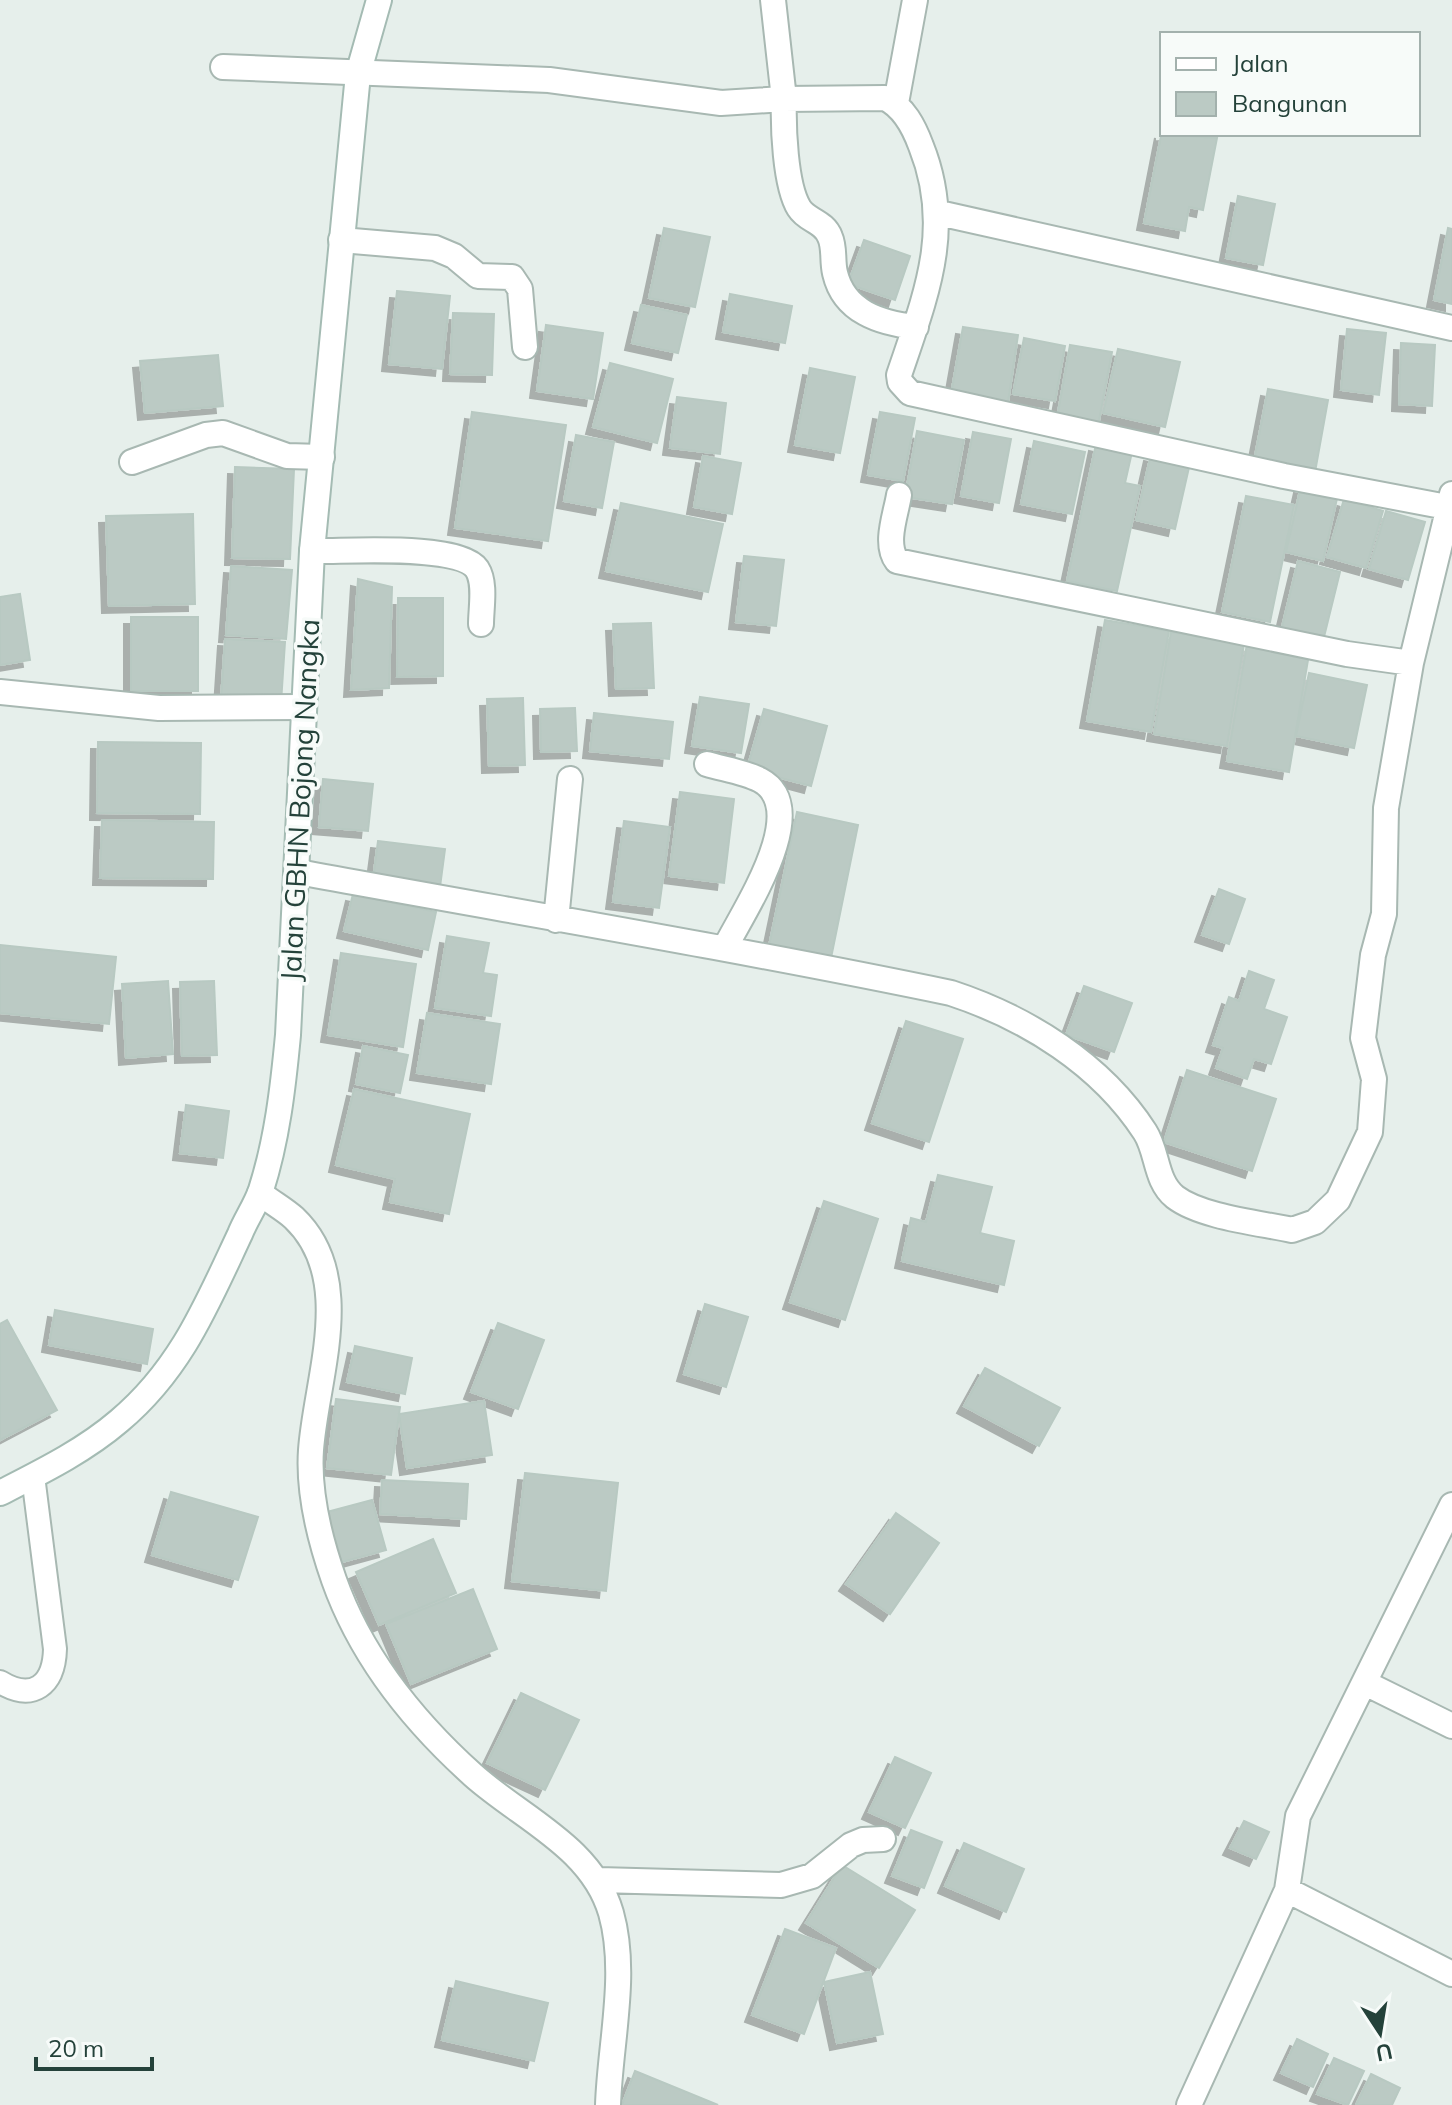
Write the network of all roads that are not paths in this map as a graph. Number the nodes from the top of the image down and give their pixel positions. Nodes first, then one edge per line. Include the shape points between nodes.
1 (379, 0) edge
2 (773, 0) edge
3 (915, 0) edge
4 (223, 67) dead end
5 (358, 74) junction
6 (784, 99) junction
7 (896, 103) junction
8 (939, 213) junction
9 (341, 240) junction
10 (916, 327) junction
11 (1452, 328) edge
12 (525, 347) dead end
13 (322, 457) junction
14 (132, 462) dead end
15 (899, 495) dead end
16 (1451, 503) edge
17 (312, 551) junction
18 (481, 624) dead end
19 (1411, 663) junction
20 (0, 692) edge
21 (304, 707) junction
22 (707, 764) dead end
23 (570, 779) dead end
24 (298, 872) junction
25 (556, 920) junction
26 (726, 946) junction
27 (260, 1193) junction
28 (33, 1476) junction
29 (0, 1493) edge
30 (1452, 1505) edge
31 (0, 1682) edge
32 (1365, 1683) junction
33 (1452, 1726) edge
34 (883, 1839) dead end
35 (599, 1880) junction
36 (1287, 1890) junction
37 (1452, 1974) edge
38 (1197, 2102) edge
39 (608, 2105) edge

1 - 5 street, Jalan GBHN Bojong Nangka
2 - 6 street
3 - 7 street
4 - 5 street
5 - 6 street via 549,80 721,103
5 - 9 street, Jalan GBHN Bojong Nangka
6 - 7 street via 868,95
6 - 10 street via 791,187 799,208 830,236 835,275 846,301 873,317
7 - 8 street via 919,140
8 - 10 street
8 - 11 street
9 - 12 street via 435,248 478,276 512,277 520,289
9 - 13 street, Jalan GBHN Bojong Nangka
10 - 16 street via 899,375 910,393 1284,476
13 - 14 street via 258,449 237,435 223,433
13 - 17 street, Jalan GBHN Bojong Nangka
15 - 19 street via 891,540 897,561
16 - 19 street
17 - 18 street via 459,557 476,568 481,580
17 - 21 street, Jalan GBHN Bojong Nangka
19 - 26 street via 1386,808 1384,914 1363,1038 1374,1079 1370,1132 1338,1200 1304,1228 1292,1230 1213,1212 1175,1197 1159,1175 1152,1143 1129,1106 1097,1074 1010,1014 951,993
20 - 21 street via 159,708
21 - 24 street, Jalan GBHN Bojong Nangka
22 - 26 street via 761,780 773,790 780,814 777,842
23 - 25 street
24 - 25 street
24 - 27 street, Jalan GBHN Bojong Nangka via 282,1100
25 - 26 street
27 - 28 street, Jalan GBHN Bojong Nangka via 197,1329 161,1378 120,1421
27 - 35 street via 296,1220 326,1283 327,1342 311,1481 334,1580 354,1625 407,1707 443,1747
28 - 29 street, Jalan GBHN Bojong Nangka
28 - 31 lane via 54,1670 34,1689 18,1690
30 - 32 street
32 - 33 street
32 - 36 street via 1298,1816
34 - 35 street via 851,1845 812,1876 781,1885
35 - 39 street via 616,1938
36 - 37 street
36 - 38 street

